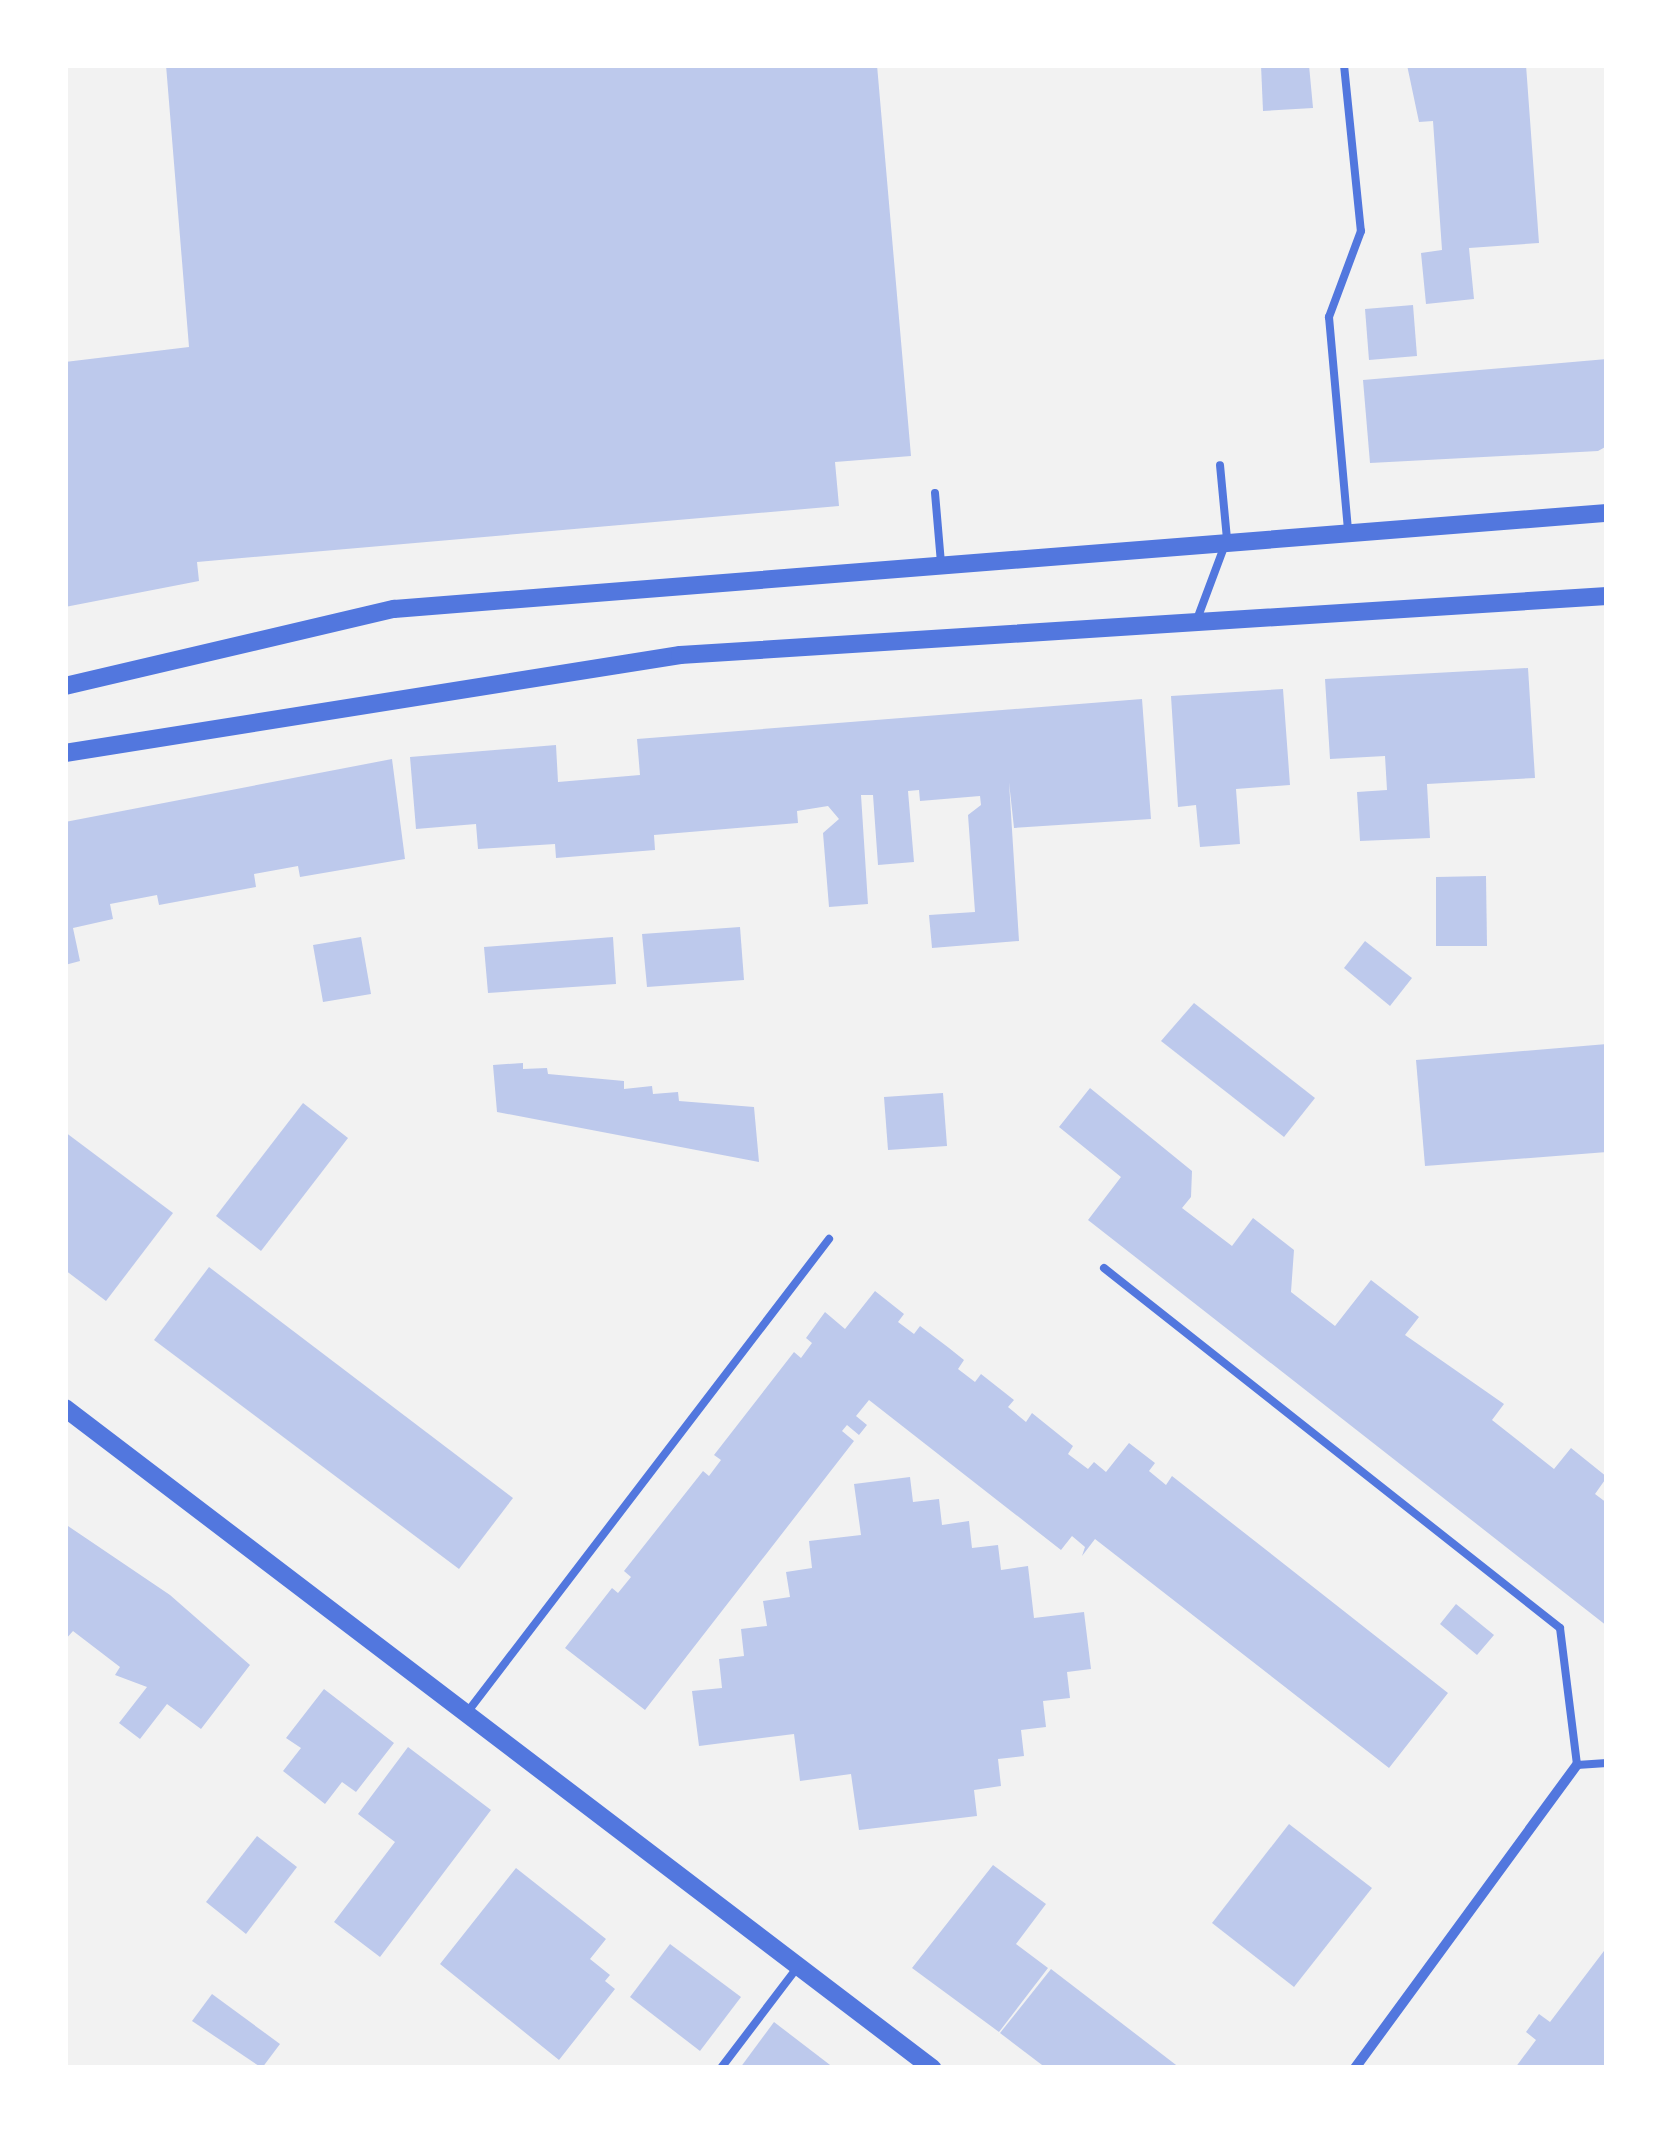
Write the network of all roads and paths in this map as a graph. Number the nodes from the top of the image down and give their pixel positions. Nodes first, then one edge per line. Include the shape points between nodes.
1 (1344, 65) edge
2 (1220, 465) dead end
3 (935, 493) dead end
4 (1607, 512) edge
5 (1348, 529) junction
6 (1227, 539) junction
7 (941, 564) junction
8 (1607, 596) edge
9 (1196, 622) junction
10 (65, 686) edge
11 (65, 753) edge
12 (829, 1239) dead end
13 (1104, 1268) dead end
14 (65, 1408) edge
15 (469, 1710) junction
16 (1607, 1764) edge
17 (1577, 1766) junction
18 (800, 1964) junction
19 (721, 2068) edge
20 (932, 2068) edge
21 (1356, 2068) edge

1 - 5 lane via 1362,231 1329,317
2 - 6 lane
3 - 7 lane
4 - 5 street
5 - 6 street
6 - 7 street
6 - 9 lane
7 - 10 street via 394,609
8 - 9 street
9 - 11 street via 680,655
12 - 15 lane
13 - 17 lane via 1560,1628
14 - 15 street
15 - 18 street
16 - 17 lane
17 - 21 street
18 - 19 lane
18 - 20 street

